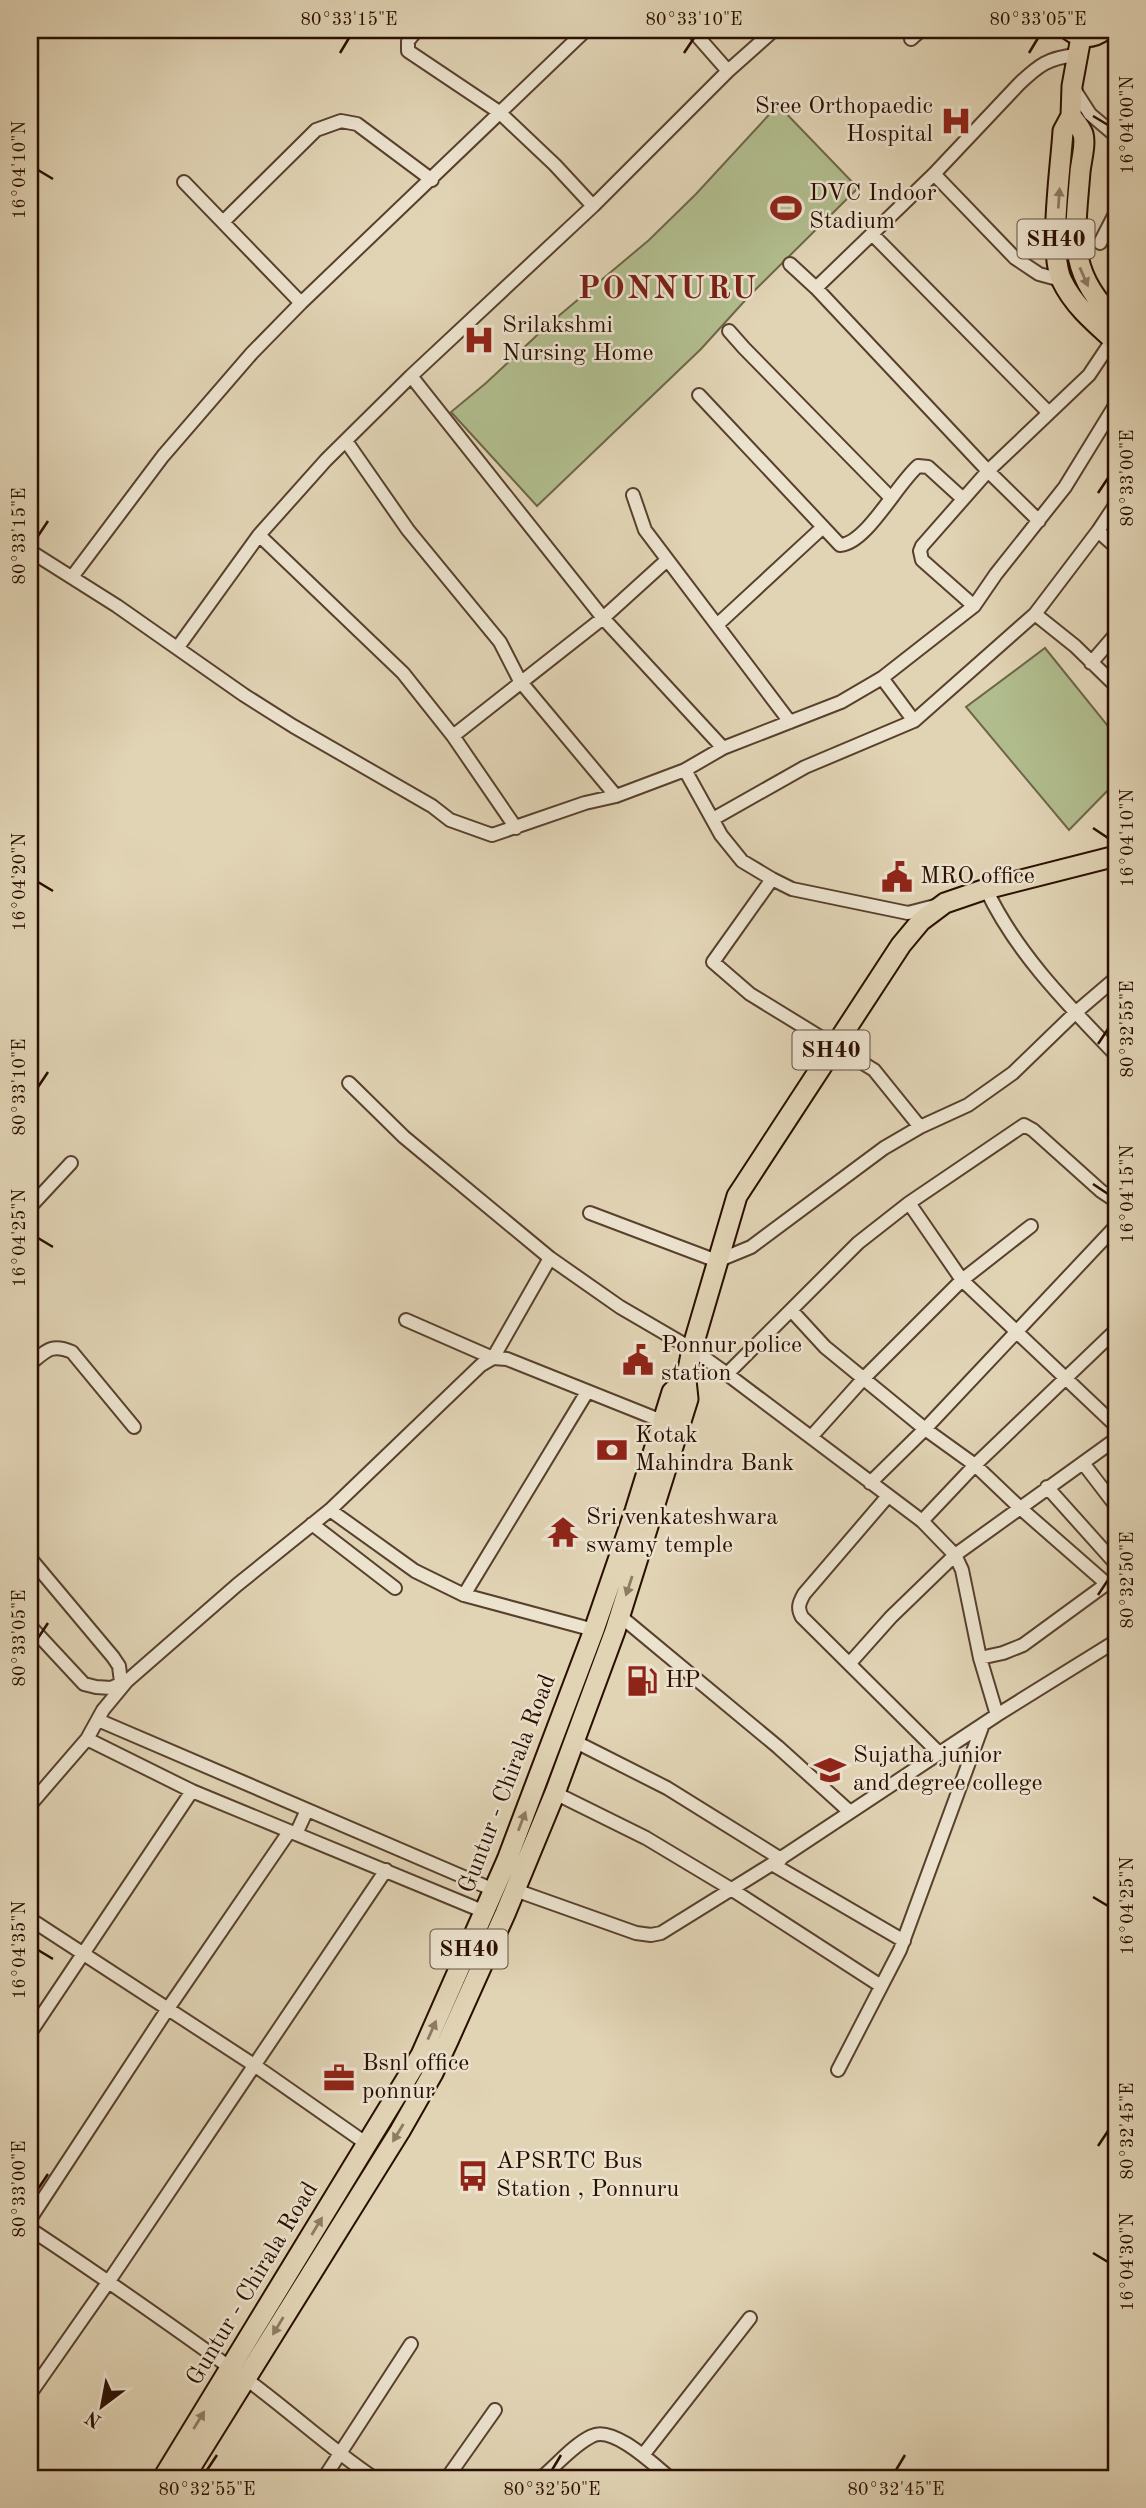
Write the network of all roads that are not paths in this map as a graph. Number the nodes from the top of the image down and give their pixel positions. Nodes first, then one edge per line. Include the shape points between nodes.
1 (417, 30) edge
2 (586, 30) edge
3 (692, 30) edge
4 (774, 30) edge
5 (1104, 30) edge
6 (1075, 41) edge
7 (728, 71) junction
8 (1072, 86) junction
9 (499, 112) junction
10 (1072, 116) junction
11 (1116, 136) edge
12 (934, 174) junction
13 (432, 180) junction
14 (184, 182) dead end
15 (593, 206) junction
16 (1116, 212) edge
17 (223, 222) junction
18 (873, 235) junction
19 (1100, 243) dead end
20 (790, 264) dead end
21 (1061, 280) junction
22 (816, 288) junction
23 (301, 303) junction
24 (729, 331) dead end
25 (1115, 334) edge
26 (411, 376) junction
27 (699, 395) dead end
28 (1116, 404) edge
29 (1048, 412) junction
30 (346, 441) junction
31 (988, 471) junction
32 (634, 495) dead end
33 (891, 498) junction
34 (962, 498) junction
35 (1116, 504) edge
36 (1039, 521) junction
37 (823, 527) junction
38 (1098, 531) junction
39 (259, 535) junction
40 (1116, 547) edge
41 (30, 551) edge
42 (667, 560) junction
43 (72, 576) junction
44 (974, 606) junction
45 (1035, 614) junction
46 (603, 618) junction
47 (718, 625) junction
48 (1116, 634) edge
49 (178, 647) junction
50 (1091, 663) junction
51 (882, 678) junction
52 (520, 681) junction
53 (1116, 685) edge
54 (914, 721) junction
55 (790, 722) junction
56 (453, 736) junction
57 (723, 748) junction
58 (685, 770) junction
59 (616, 796) junction
60 (713, 819) junction
61 (516, 828) junction
62 (1116, 856) edge
63 (772, 879) junction
64 (986, 889) junction
65 (945, 903) junction
66 (1116, 978) edge
67 (1075, 1013) junction
68 (834, 1045) junction
69 (1116, 1055) edge
70 (349, 1083) dead end
71 (920, 1127) junction
72 (71, 1163) dead end
73 (1116, 1201) edge
74 (908, 1203) junction
75 (30, 1207) edge
76 (590, 1213) dead end
77 (1031, 1226) dead end
78 (1116, 1226) edge
79 (550, 1258) junction
80 (717, 1261) junction
81 (962, 1280) junction
82 (790, 1310) junction
83 (407, 1320) dead end
84 (1116, 1330) edge
85 (1017, 1333) junction
86 (692, 1349) junction
87 (493, 1358) junction
88 (30, 1364) edge
89 (727, 1374) junction
90 (864, 1378) junction
91 (1066, 1378) junction
92 (686, 1380) junction
93 (587, 1392) junction
94 (662, 1421) junction
95 (1116, 1426) edge
96 (134, 1427) dead end
97 (925, 1429) junction
98 (811, 1437) junction
99 (1116, 1439) edge
100 (1083, 1463) junction
101 (975, 1465) junction
102 (870, 1483) junction
103 (1047, 1487) junction
104 (888, 1496) junction
105 (1116, 1506) edge
106 (1019, 1507) junction
107 (330, 1510) junction
108 (922, 1521) junction
109 (312, 1524) junction
110 (955, 1555) junction
111 (30, 1558) edge
112 (1116, 1564) edge
113 (1111, 1581) edge
114 (395, 1588) dead end
115 (464, 1595) junction
116 (620, 1615) junction
117 (30, 1626) edge
118 (594, 1630) junction
119 (1116, 1641) edge
120 (980, 1658) junction
121 (850, 1663) junction
122 (119, 1684) junction
123 (997, 1715) junction
124 (97, 1720) junction
125 (982, 1727) junction
126 (87, 1739) junction
127 (574, 1741) junction
128 (940, 1754) junction
129 (192, 1791) junction
130 (555, 1793) junction
131 (30, 1805) edge
132 (307, 1810) junction
133 (850, 1812) junction
134 (293, 1833) junction
135 (777, 1861) junction
136 (386, 1870) junction
137 (731, 1889) junction
138 (495, 1890) junction
139 (515, 1890) junction
140 (485, 1912) junction
141 (30, 1919) edge
142 (904, 1941) junction
143 (82, 1953) junction
144 (881, 1986) junction
145 (167, 2010) junction
146 (30, 2034) edge
147 (254, 2065) junction
148 (838, 2070) dead end
149 (368, 2144) junction
150 (30, 2220) edge
151 (30, 2229) edge
152 (109, 2281) junction
153 (750, 2318) dead end
154 (411, 2344) dead end
155 (238, 2374) junction
156 (30, 2394) edge
157 (495, 2410) dead end
158 (339, 2455) junction
159 (643, 2455) junction
160 (163, 2478) edge
161 (184, 2478) edge
162 (324, 2478) edge
163 (374, 2478) edge
164 (447, 2478) edge
165 (541, 2478) edge
166 (670, 2478) edge

1 - 9 street via 408,41 408,51
2 - 9 street
3 - 7 street
4 - 7 street
5 - 6 main road
6 - 8 main road, SH40
6 - 12 street via 1058,57 1040,64
7 - 15 street
8 - 10 main road, SH40
8 - 11 street via 1090,114
9 - 13 street
9 - 15 street
21 -> 10 main road, SH40 via 1055,250 1063,131
10 -> 25 main road, SH40 via 1083,135 1078,263
12 - 18 street
12 - 21 street via 1015,258 1039,274
13 - 17 street via 357,124 341,121 316,130
13 - 23 street
14 - 17 street
15 - 26 street
16 - 19 street
17 - 23 street
18 - 22 street
18 - 29 street
20 - 22 street
21 - 25 main road, SH40 via 1073,300
22 - 31 street
23 - 43 street via 163,456
24 - 33 street
25 - 29 street via 1089,375
26 - 30 street
26 - 46 street
27 - 37 street
28 - 36 street
29 - 31 street
30 - 39 street
30 - 52 street via 408,530 500,642
31 - 34 street
31 - 36 street
32 - 42 street via 645,530
33 - 34 street via 914,470 923,466
33 - 37 street via 848,545 840,545
34 - 44 street via 922,546 920,556
35 - 38 street
36 - 44 street
37 - 47 street
38 - 40 street
38 - 45 street
39 - 49 street
39 - 56 street via 403,673
41 - 43 street
42 - 46 street
42 - 47 street
43 - 49 street
44 - 51 street
45 - 50 street
45 - 54 street
46 - 52 street
46 - 57 street
47 - 55 street
48 - 50 street
49 - 61 street via 244,695 450,820 492,835
50 - 53 street
51 - 54 street
51 - 55 street via 841,702
52 - 56 street
52 - 59 street
54 - 60 street via 805,767
55 - 57 street
56 - 61 street
57 - 58 street
58 - 59 street
58 - 60 street
59 - 61 street
60 - 63 street via 742,861
62 - 64 main road, Guntur - Chirala Road / SH40
63 - 65 street via 792,889 908,913
63 - 68 street via 713,962 750,994
64 - 65 main road, Guntur - Chirala Road / SH40
64 - 67 street via 1000,920
65 - 68 main road, Guntur - Chirala Road / SH40 via 921,921 901,945
66 - 67 street
67 - 69 street
67 - 71 street via 1013,1073 968,1105
68 - 71 street via 874,1070
68 - 80 main road, Guntur - Chirala Road / SH40 via 737,1196
70 - 79 street via 404,1137
71 - 80 street via 884,1148 751,1247
72 - 75 street
73 - 74 street via 1024,1125
74 - 81 street
74 - 82 street
76 - 80 street
77 - 81 street
78 - 85 street
79 - 86 street
79 - 87 street
80 - 86 main road, Guntur - Chirala Road / SH40
81 - 85 street
81 - 90 street
82 - 89 street
82 - 90 street via 825,1347
83 - 87 street
84 - 91 street
85 - 91 street
85 - 97 street
86 - 89 street
86 - 92 main road, Guntur - Chirala Road / SH40
87 - 93 street via 507,1359
87 - 107 street via 481,1364
88 - 96 street via 50,1348 72,1352
89 - 98 street
90 - 97 street
90 - 98 street
91 - 95 street
91 - 101 street
92 - 94 main road, Guntur - Chirala Road / SH40 via 672,1392
92 -> 116 main road, Guntur - Chirala Road / SH40 via 688,1399
93 - 94 street
93 - 115 street
94 - 118 main road, Guntur - Chirala Road / SH40
97 - 101 street
97 - 102 street
98 - 102 street
99 - 100 street
100 - 103 street
100 - 105 street
101 - 106 street
101 - 108 street
102 - 104 street
103 - 106 street
103 - 112 street
104 - 108 street
104 - 121 street via 799,1603 802,1617
106 - 110 street
106 - 113 street
107 - 109 street
107 - 115 street via 415,1571
108 - 110 street
109 - 114 street
109 - 122 street
110 - 120 street
110 - 121 street
111 - 122 street via 113,1657 119,1666
113 - 120 street via 1023,1645
115 - 118 street
116 - 127 main road, Guntur - Chirala Road / SH40
116 - 133 street
117 - 122 street via 84,1684
138 -> 118 main road, Guntur - Chirala Road / SH40
119 - 123 street
120 - 123 street
121 - 128 street
122 - 124 street
123 - 125 street
124 - 126 street
124 - 132 street
125 - 128 street
125 - 142 street
126 - 129 street
126 - 131 street
127 - 130 main road, Guntur - Chirala Road / SH40
127 - 135 street via 667,1788
128 - 133 street
129 - 134 street
129 - 143 street
130 - 137 street via 646,1838
130 - 139 main road, Guntur - Chirala Road / SH40
132 - 134 street
132 - 138 street
133 - 135 street
134 - 136 street
134 - 145 street
135 - 137 street
135 - 142 street via 802,1883
136 - 140 street
136 - 147 street
137 - 139 street via 675,1927 651,1936
137 - 144 street
138 - 140 main road, Guntur - Chirala Road / SH40
139 -> 155 main road, Guntur - Chirala Road / SH40 via 433,2073 400,2131
149 -> 140 main road, Guntur - Chirala Road / SH40 via 421,2055
141 - 143 street
142 - 144 street
143 - 145 street
143 - 146 street
144 - 148 street
145 - 147 street
145 - 150 street
147 - 149 street
147 - 152 street
155 -> 149 main road, Guntur - Chirala Road / SH40
151 - 152 street
152 - 155 street
152 - 156 street
153 - 159 street
154 - 158 street
155 - 158 street
160 -> 155 main road, Guntur - Chirala Road / SH40
155 - 161 main road, Guntur - Chirala Road / SH40
157 - 164 street
158 - 162 street
158 - 163 street
159 - 165 street via 605,2433 594,2435
159 - 166 street

